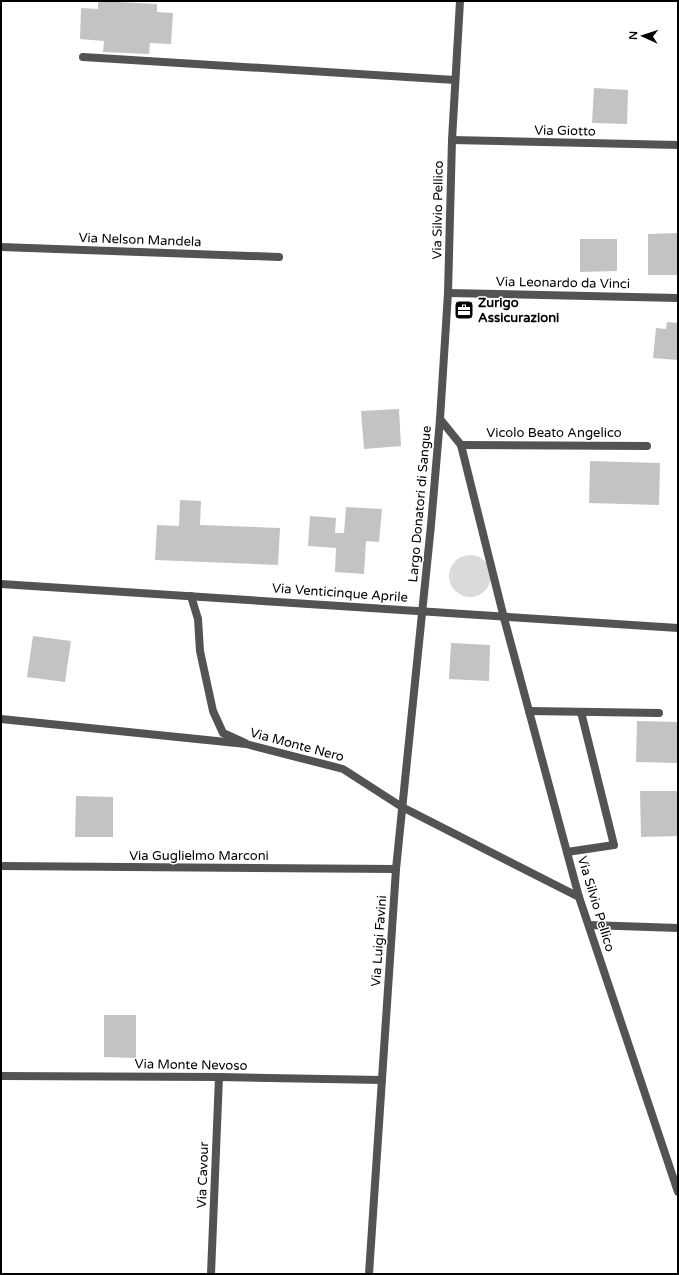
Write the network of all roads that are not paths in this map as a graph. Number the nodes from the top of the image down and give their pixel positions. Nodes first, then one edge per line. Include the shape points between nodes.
1 (460, 1) edge
2 (83, 57) dead end
3 (455, 80) junction
4 (452, 140) junction
5 (678, 145) edge
6 (1, 247) edge
7 (279, 256) dead end
8 (448, 293) junction
9 (678, 298) edge
10 (440, 419) junction
11 (461, 445) junction
12 (647, 446) dead end
13 (1, 584) edge
14 (191, 596) junction
15 (422, 611) junction
16 (504, 618) junction
17 (678, 628) edge
18 (529, 711) junction
19 (581, 712) junction
20 (659, 712) dead end
21 (1, 719) edge
22 (246, 744) junction
23 (402, 807) junction
24 (567, 852) junction
25 (1, 866) edge
26 (396, 869) junction
27 (579, 897) junction
28 (588, 925) junction
29 (678, 928) edge
30 (1, 1076) edge
31 (219, 1077) junction
32 (382, 1080) junction
33 (678, 1192) edge
34 (211, 1274) edge
35 (369, 1274) edge

1 - 3 street, Via Silvio Pellico
2 - 3 street
3 - 4 street, Via Silvio Pellico
4 - 5 street, Via Giotto
4 - 8 street, Via Silvio Pellico
6 - 7 street, Via Nelson Mandela
8 - 9 street, Via Leonardo da Vinci
8 - 10 street, Via Silvio Pellico
10 - 11 street, Largo Donatori di Sangue
10 - 15 street, Largo Donatori di Sangue
11 - 12 street, Vicolo Beato Angelico
11 - 16 street, Largo Donatori di Sangue
13 - 14 street, Via Venticinque Aprile
14 - 15 street, Via Venticinque Aprile
14 - 22 street via 198,619 200,651 213,711 223,733
15 - 16 street, Via Venticinque Aprile
15 - 23 street, Via Luigi Favini
16 - 17 street, Via Venticinque Aprile
16 - 18 street, Via Silvio Pellico
18 - 19 street
18 - 24 street, Via Silvio Pellico
19 - 20 street
19 - 24 street via 614,845
21 - 22 street, Via Monte Nero
22 - 23 street, Via Monte Nero via 343,769
23 - 26 street, Via Luigi Favini
23 - 27 street, Via Monte Nero
24 - 27 street, Via Silvio Pellico
25 - 26 street, Via Guglielmo Marconi
26 - 32 street, Via Luigi Favini
27 - 28 street, Via Silvio Pellico
28 - 29 street
28 - 33 street, Via Silvio Pellico
30 - 31 street, Via Monte Nevoso
31 - 32 street, Via Monte Nevoso
31 - 34 street, Via Cavour
32 - 35 street, Via Luigi Favini

